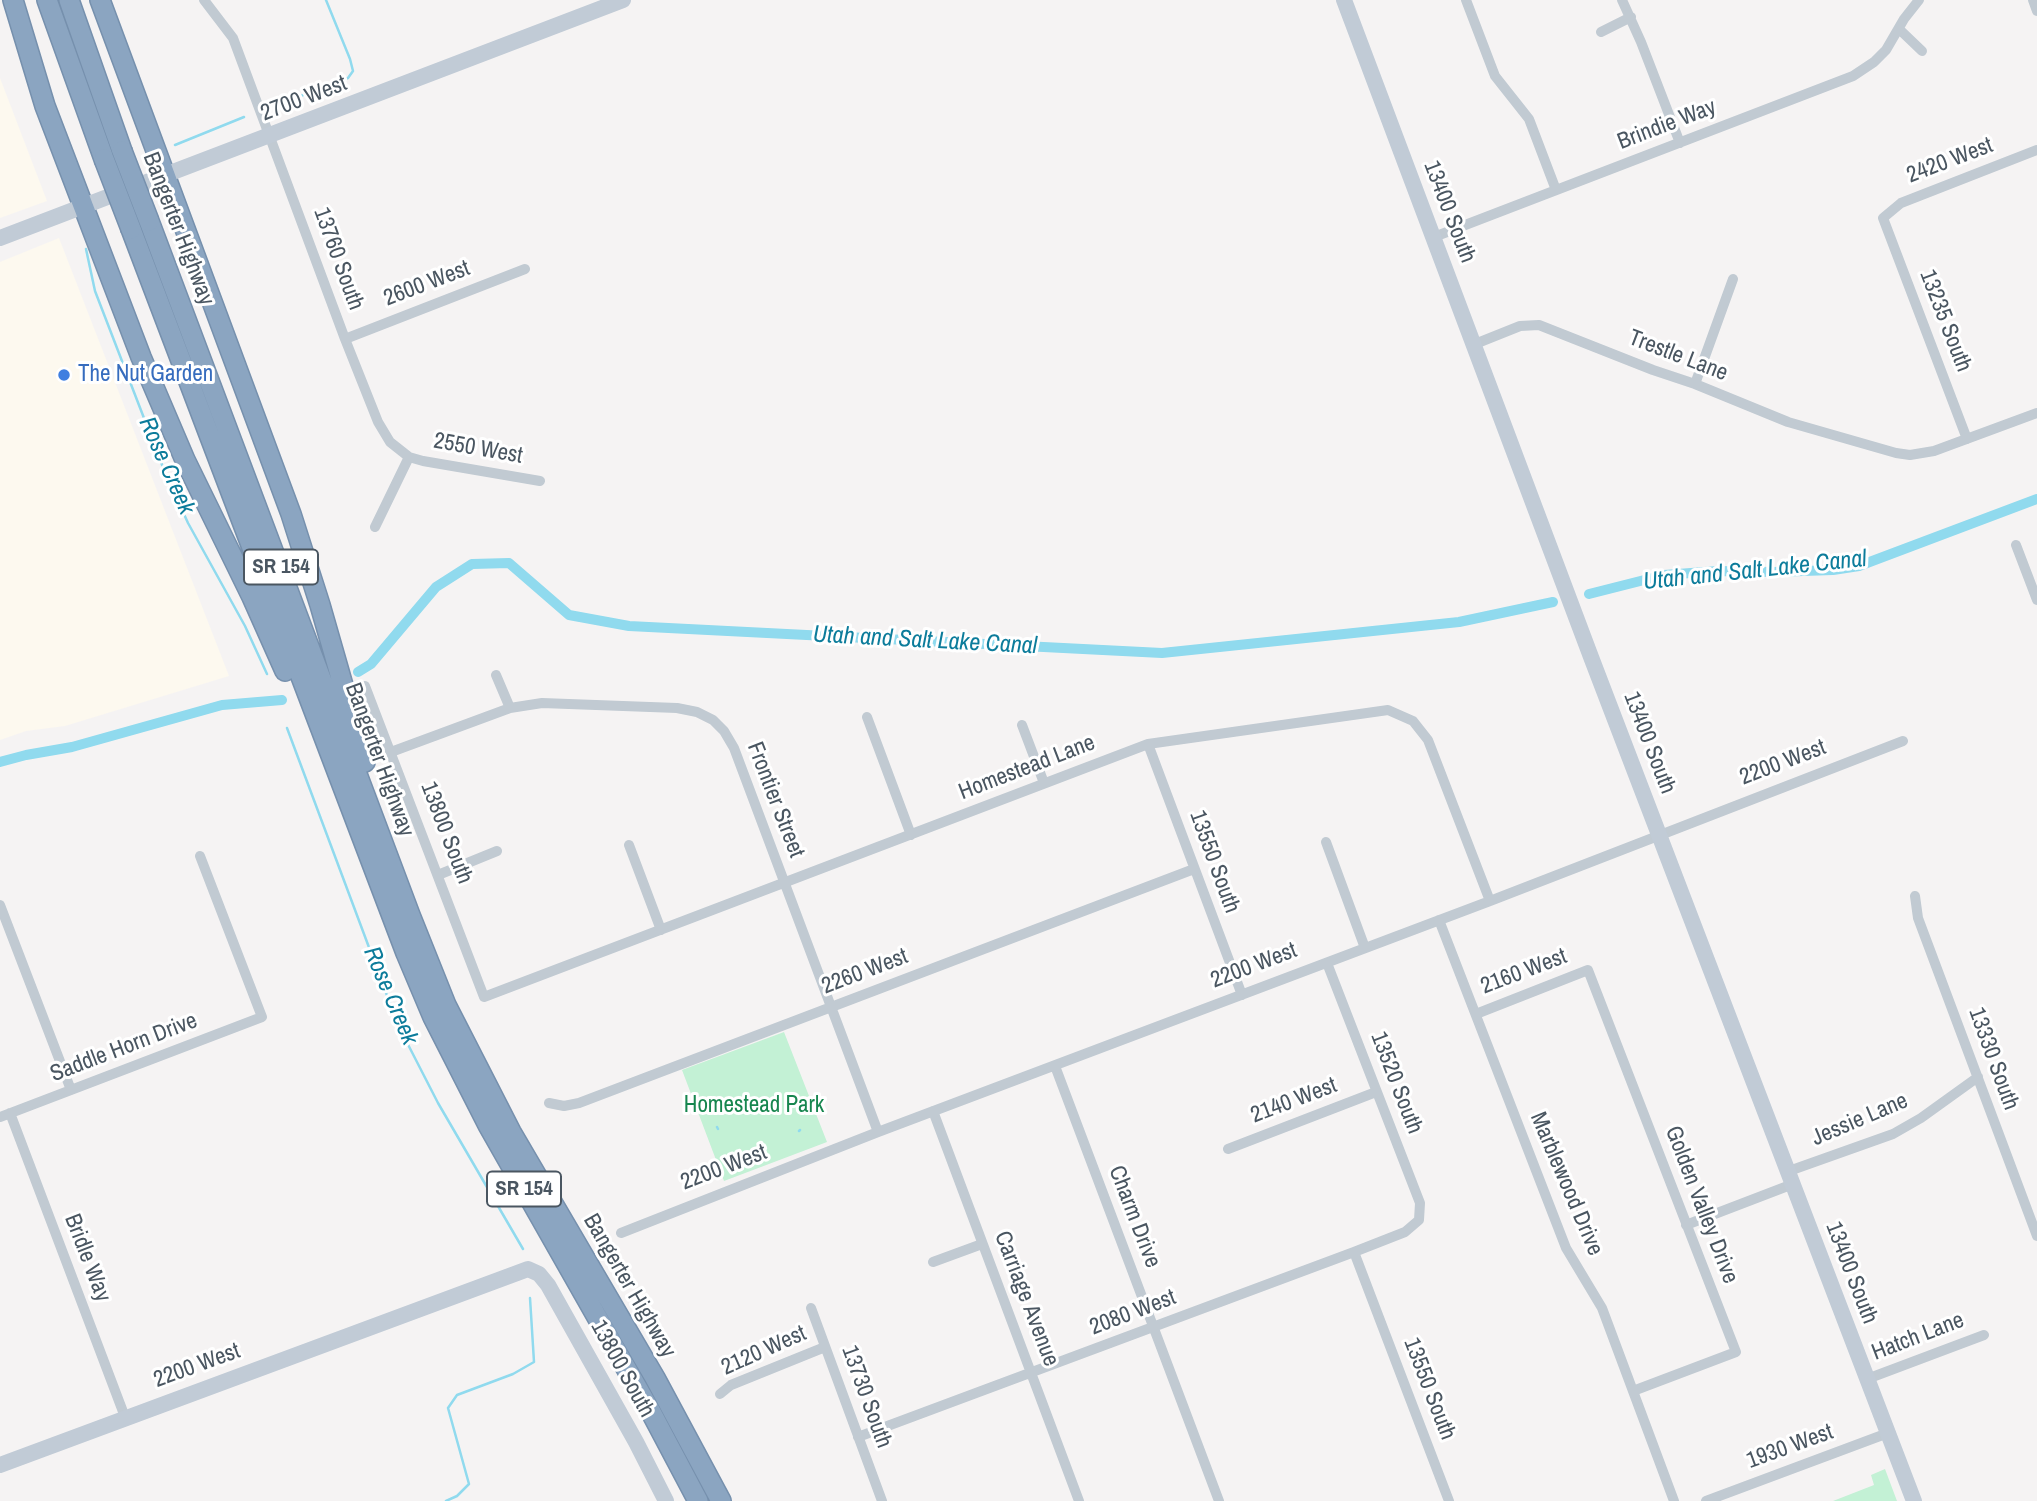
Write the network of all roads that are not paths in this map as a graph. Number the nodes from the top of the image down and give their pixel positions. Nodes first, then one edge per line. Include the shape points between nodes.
1 (13, 0) edge
2 (47, 0) edge
3 (69, 0) edge
4 (100, 0) edge
5 (204, 0) edge
6 (623, 0) edge
7 (1344, 0) edge
8 (1466, 0) edge
9 (2033, 0) edge
10 (1624, 1) edge
11 (1917, 1) edge
12 (604, 3) edge
13 (2037, 11) edge
14 (1631, 17) junction
15 (1899, 29) junction
16 (1601, 32) dead end
17 (1922, 51) dead end
18 (270, 136) junction
19 (1679, 143) junction
20 (2037, 150) edge
21 (165, 175) junction
22 (1556, 190) junction
23 (83, 206) junction
24 (1883, 218) joint
25 (1434, 237) junction
26 (0, 238) edge
27 (525, 269) dead end
28 (1733, 279) dead end
29 (345, 339) junction
30 (1475, 344) junction
31 (1695, 384) junction
32 (2037, 412) edge
33 (1967, 439) junction
34 (409, 457) junction
35 (540, 481) dead end
36 (375, 527) dead end
37 (2016, 545) dead end
38 (2037, 600) edge
39 (496, 675) dead end
40 (365, 687) dead end
41 (510, 708) junction
42 (867, 717) dead end
43 (1022, 724) dead end
44 (1903, 741) dead end
45 (1148, 744) junction
46 (391, 752) junction
47 (1044, 783) junction
48 (911, 835) junction
49 (1660, 836) junction
50 (1326, 842) dead end
51 (629, 845) dead end
52 (497, 850) dead end
53 (200, 856) dead end
54 (373, 867) junction
55 (1194, 869) junction
56 (438, 875) junction
57 (784, 884) junction
58 (1915, 896) dead end
59 (1490, 901) junction
60 (0, 905) edge
61 (410, 915) junction
62 (1439, 920) junction
63 (661, 930) junction
64 (1365, 948) junction
65 (1327, 963) junction
66 (1588, 970) joint
67 (1242, 995) junction
68 (484, 997) joint
69 (832, 1007) junction
70 (1476, 1014) junction
71 (1055, 1066) junction
72 (1978, 1077) junction
73 (71, 1090) junction
74 (1376, 1092) junction
75 (549, 1103) dead end
76 (933, 1111) junction
77 (5, 1115) edge
78 (878, 1132) junction
79 (1228, 1149) dead end
80 (1791, 1178) junction
81 (1419, 1220) joint
82 (1686, 1225) junction
83 (621, 1233) dead end
84 (2037, 1236) edge
85 (982, 1244) junction
86 (1354, 1252) junction
87 (933, 1262) dead end
88 (528, 1269) joint
89 (811, 1308) dead end
90 (1153, 1328) junction
91 (1984, 1335) dead end
92 (825, 1347) junction
93 (1032, 1373) junction
94 (1867, 1379) junction
95 (1633, 1391) junction
96 (720, 1394) dead end
97 (125, 1417) junction
98 (1888, 1433) junction
99 (858, 1437) junction
100 (0, 1465) edge
101 (666, 1501) edge
102 (698, 1501) edge
103 (721, 1501) edge
104 (882, 1501) edge
105 (1079, 1501) edge
106 (1219, 1501) edge
107 (1449, 1501) edge
108 (1674, 1501) edge
109 (1706, 1501) edge
110 (1914, 1501) edge

1 - 23 highway via 41,94
2 - 54 highway, Bangerter Highway / SR 154, bridge
3 - 61 highway, Bangerter Highway / SR 154, bridge
4 - 21 highway
5 - 18 street, 13760 South via 233,38
6 - 12 street, 2700 West
7 - 25 street, 13400 South
8 - 22 street via 1495,76 1529,119
9 - 13 street
10 - 14 street
11 - 15 street, Brindie Way
12 - 18 street, 2700 West
14 - 16 street
14 - 19 street
15 - 17 street
15 - 19 street, Brindie Way via 1881,56 1853,76
18 - 21 street, 2700 West
18 - 29 street, 13760 South
19 - 22 street, Brindie Way
20 - 24 street, 2420 West via 1901,203
21 - 23 street, 2700 West
21 - 61 highway via 299,539
22 - 25 street, Brindie Way
23 - 26 street, 2700 West
23 - 54 highway via 168,423
24 - 33 street, 13235 South
25 - 30 street, 13400 South
27 - 29 street, 2600 West
28 - 31 street
29 - 34 street, 13760 South via 383,432
30 - 31 street, Trestle Lane via 1520,326 1539,325
30 - 49 street, 13400 South
31 - 33 street, Trestle Lane via 1788,422 1910,455 1934,452
32 - 33 street, Trestle Lane
34 - 35 street, 2550 West
34 - 36 street
37 - 38 street
39 - 41 street
40 - 46 street, 13800 South
41 - 46 street, Frontier Street
41 - 57 street, Frontier Street via 542,703 677,708 713,720 734,748
42 - 48 street
43 - 47 street
44 - 49 street, 2200 West
45 - 47 street, Homestead Lane
45 - 55 street, 13550 South
45 - 59 street, Homestead Lane via 1388,710 1413,721 1428,740
46 - 56 street, 13800 South
47 - 48 street, Homestead Lane
48 - 57 street, Homestead Lane
49 - 59 street, 2200 West
49 - 80 street, 13400 South
50 - 64 street
51 - 63 street
52 - 56 street
53 - 73 street, Saddle Horn Drive via 262,1017
54 - 102 highway, Bangerter Highway / SR 154 via 424,996 466,1083
55 - 67 street, 13550 South
55 - 69 street, 2260 West
56 - 68 street, 13800 South
57 - 63 street, Homestead Lane
57 - 69 street, Frontier Street
58 - 72 street, 13330 South via 1918,918
59 - 62 street, 2200 West
60 - 73 street
61 - 103 highway, Bangerter Highway / SR 154 via 446,1005 496,1106
62 - 64 street, 2200 West
62 - 70 street, Marblewood Drive
63 - 68 street, Homestead Lane
64 - 65 street, 2200 West
65 - 67 street, 2200 West
65 - 74 street, 13520 South
66 - 70 street, 2160 West
66 - 82 street, Golden Valley Drive
67 - 71 street, 2200 West
69 - 75 street, 2260 West via 579,1102
69 - 78 street, Frontier Street
70 - 95 street, Marblewood Drive via 1566,1248 1602,1308
71 - 76 street, 2200 West
71 - 90 street, Charm Drive
72 - 80 street, Jessie Lane via 1921,1118
72 - 84 street, 13330 South
73 - 77 street, Saddle Horn Drive
74 - 79 street, 2140 West
74 - 81 street, 13520 South via 1420,1203
76 - 78 street, 2200 West
76 - 85 street, Carriage Avenue
77 - 97 street, Bridle Way
78 - 83 street, 2200 West
80 - 82 street, Jessie Lane
80 - 94 street, 13400 South
81 - 86 street, 2080 West via 1405,1232
82 - 95 street, Golden Valley Drive via 1736,1352
85 - 87 street
85 - 93 street, Carriage Avenue
86 - 90 street, 2080 West
86 - 107 street, 13550 South
88 - 97 street, 2200 West
88 - 101 street, 13800 South via 540,1274 548,1285
89 - 92 street, 13730 South
90 - 93 street, 2080 West
90 - 106 street, Charm Drive
91 - 94 street, Hatch Lane
92 - 96 street, 2120 West via 730,1385
92 - 99 street, 13730 South
93 - 99 street, 2080 West
93 - 105 street, Carriage Avenue
94 - 98 street, 13400 South
95 - 108 street, Marblewood Drive
97 - 100 street, 2200 West
98 - 109 street, 1930 West
98 - 110 street, 13400 South
99 - 104 street, 13730 South

